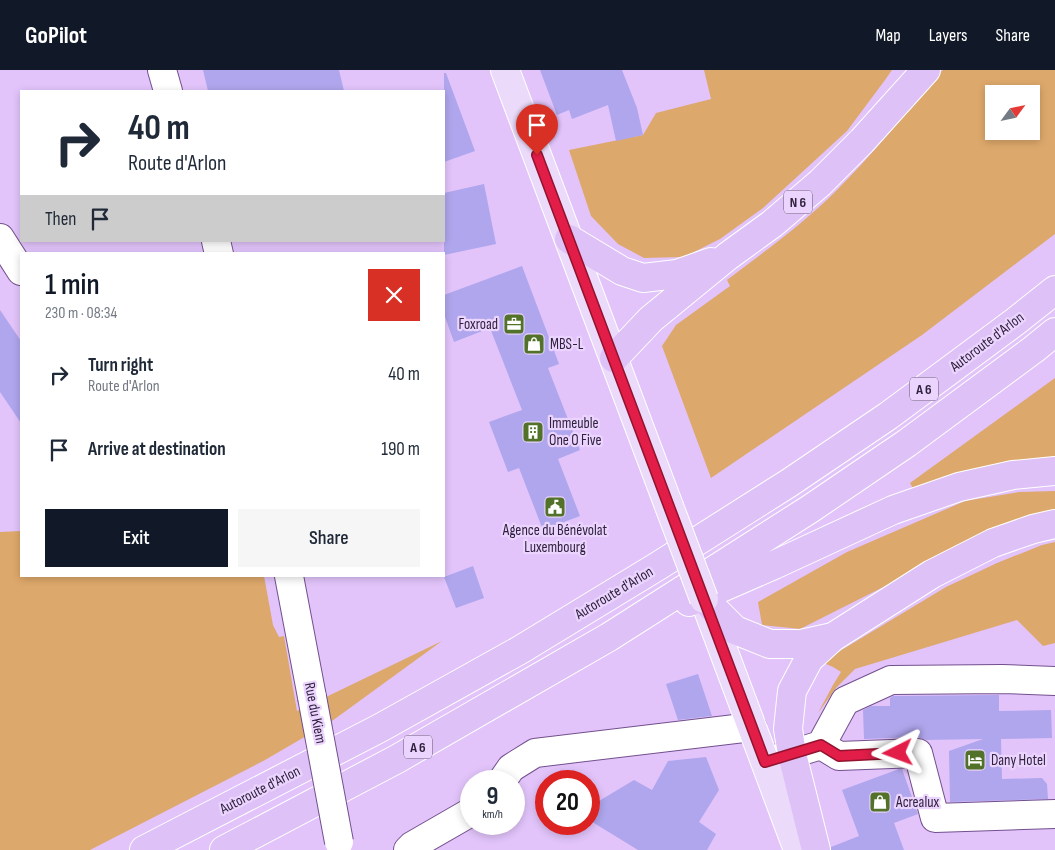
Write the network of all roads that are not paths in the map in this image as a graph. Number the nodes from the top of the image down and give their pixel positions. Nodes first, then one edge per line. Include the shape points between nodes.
1 (162, 70) edge
2 (505, 70) edge
3 (906, 70) edge
4 (926, 70) edge
5 (168, 90) edge
6 (862, 141) junction
7 (0, 238) edge
8 (569, 239) junction
9 (728, 256) junction
10 (20, 269) edge
11 (1055, 290) edge
12 (1055, 332) edge
13 (614, 358) junction
14 (1055, 471) edge
15 (1055, 524) edge
16 (289, 577) edge
17 (704, 599) joint
18 (726, 632) junction
19 (609, 637) junction
20 (833, 637) junction
21 (1055, 681) edge
22 (752, 727) junction
23 (821, 745) junction
24 (792, 754) junction
25 (765, 762) junction
26 (510, 770) edge
27 (1055, 814) edge
28 (460, 818) edge
29 (339, 846) edge
30 (144, 850) edge
31 (224, 850) edge
32 (408, 850) edge
33 (798, 850) edge
34 (816, 850) edge

1 - 5 street
2 - 8 main road
3 - 6 highway, N 6
4 - 6 highway, N 6
6 - 9 highway, N 6 via 820,183
7 - 10 street
8 - 9 highway, N 6 via 622,271 643,278 677,274
8 - 13 main road
9 - 13 highway, N 6 via 651,319
11 - 30 highway, Autoroute d'Arlon / A 6 via 888,416 789,484 658,566 520,650 380,728
12 - 19 highway, A 6 via 907,443
13 - 17 main road, bridge
14 - 19 highway via 1013,475 959,488 893,510
15 - 20 highway via 985,547 932,574
16 - 29 street, Rue du Kiem, bridge
17 - 18 highway
18 - 20 highway via 770,644 801,644
18 - 22 main road
19 - 31 highway, A 6 via 397,759
20 - 24 highway via 809,659 792,691 788,729
21 - 23 street via 891,680 846,701
22 - 25 main road
22 - 26 street via 535,753
23 - 24 street
23 - 27 street via 839,756 918,752 935,818
24 - 25 street
24 - 34 highway
25 - 33 main road
28 - 32 street

